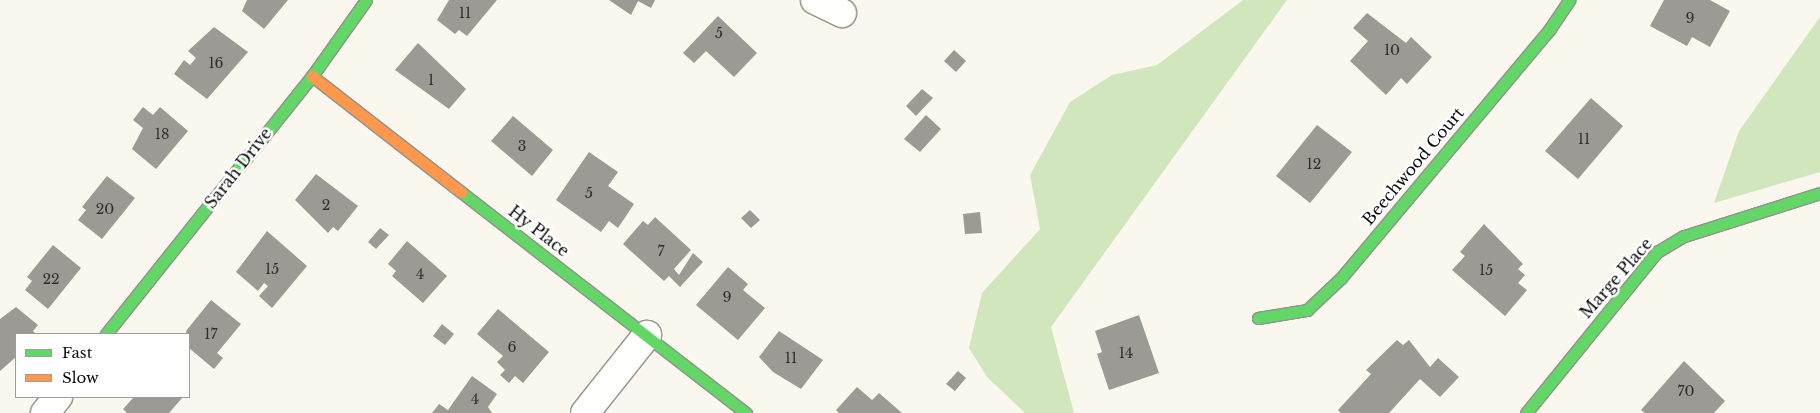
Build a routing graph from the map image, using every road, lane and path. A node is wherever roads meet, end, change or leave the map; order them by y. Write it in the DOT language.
graph roads {
  1 [pos="366,0"];
  2 [pos="814,0"];
  3 [pos="1569,0"];
  4 [pos="842,13"];
  5 [pos="312,76"];
  6 [pos="1820,192"];
  7 [pos="1258,318"];
  8 [pos="107,333"];
  9 [pos="647,335"];
  10 [pos="57,398"];
  11 [pos="46,413"];
  12 [pos="585,413"];
  13 [pos="746,413"];
  14 [pos="1526,413"];
  1 -- 5 [label="street, Sarah Drive"];
  2 -- 4 [label="street"];
  3 -- 7 [label="street, Beechwood Court"];
  5 -- 8 [label="street, Sarah Drive"];
  5 -- 9 [label="street, Hy Place"];
  6 -- 14 [label="street, Marge Place"];
  9 -- 12 [label="street"];
  9 -- 13 [label="street, Hy Place"];
  10 -- 11 [label="street"];
}
